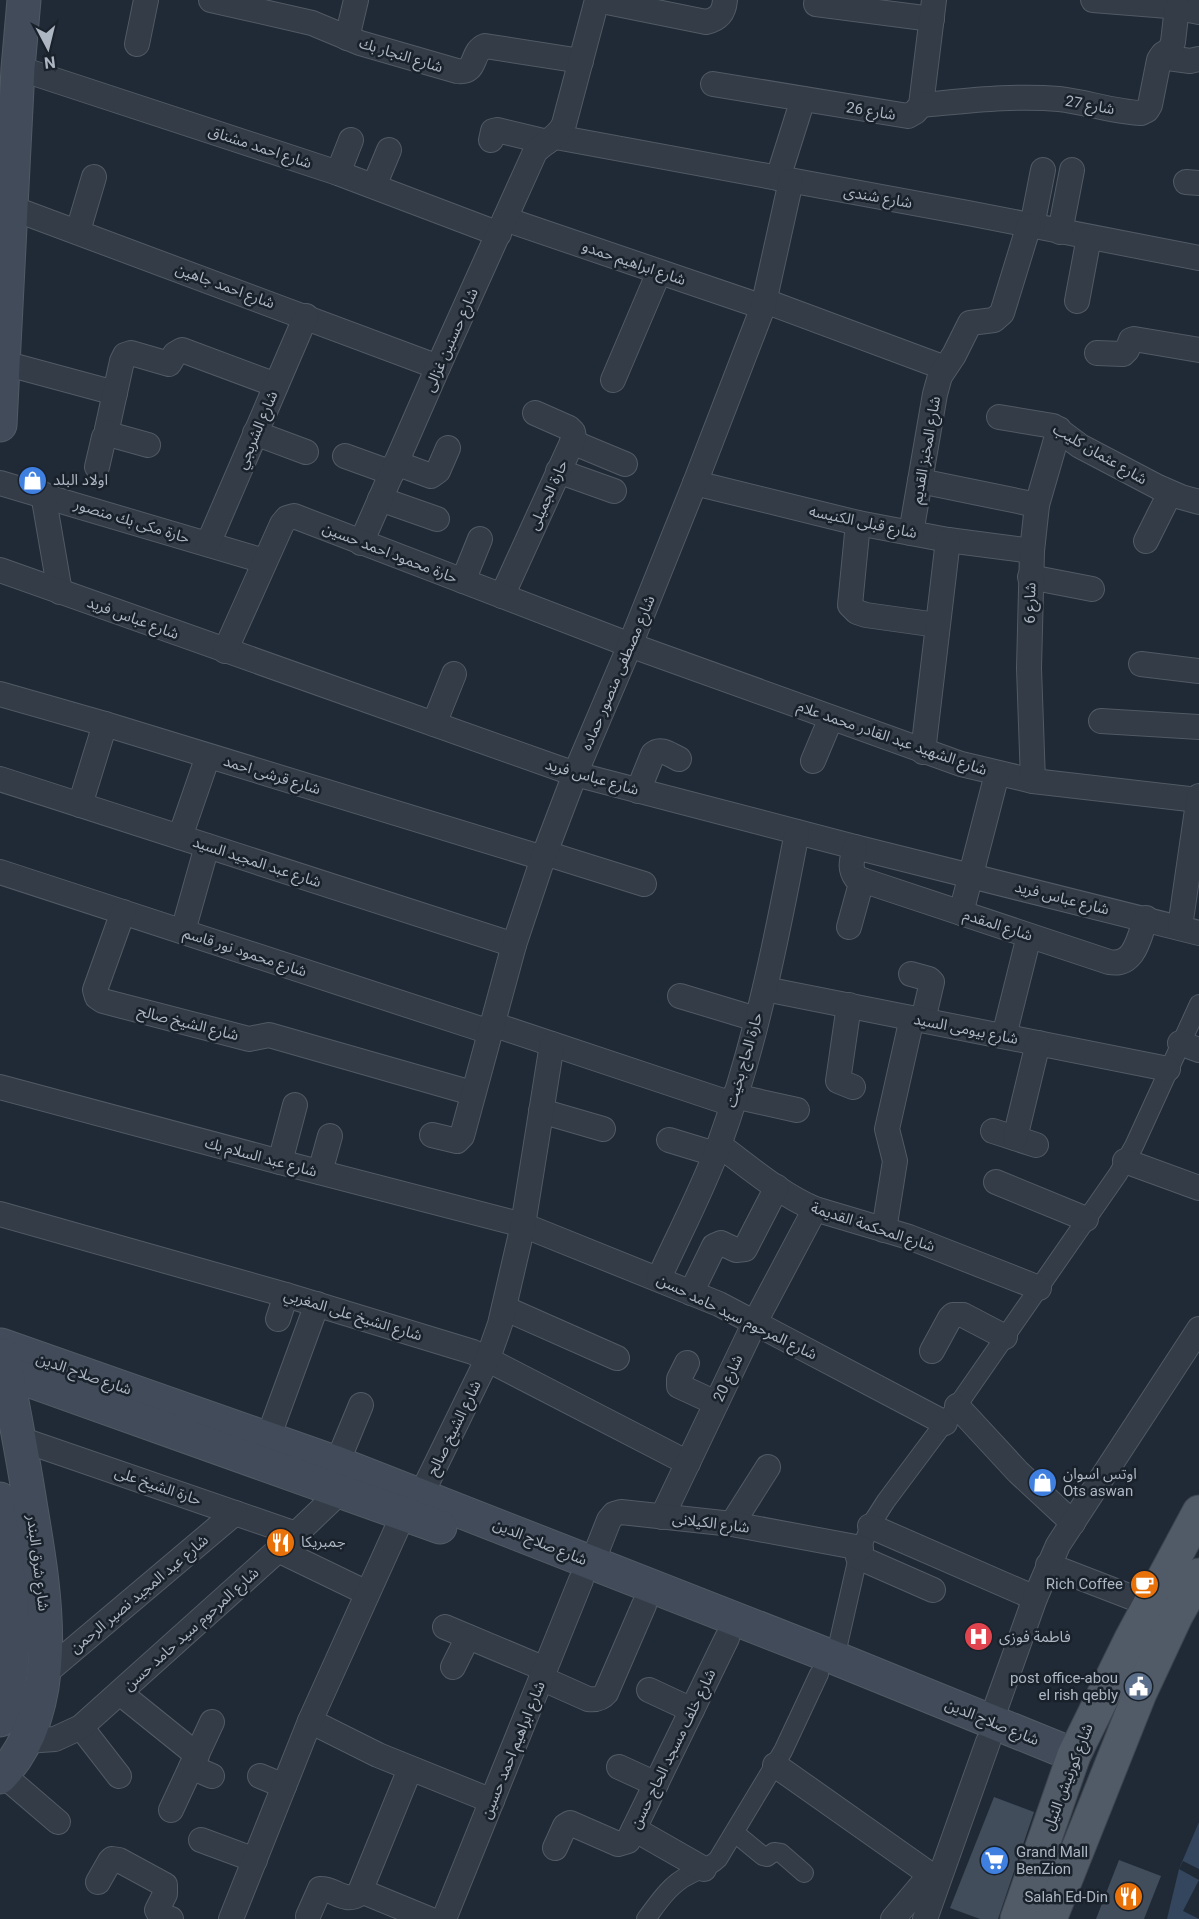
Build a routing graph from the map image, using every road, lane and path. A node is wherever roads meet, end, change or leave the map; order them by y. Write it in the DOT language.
graph roads {
  1 [pos="24,0"];
  2 [pos="146,0"];
  3 [pos="210,0"];
  4 [pos="356,0"];
  5 [pos="597,0"];
  6 [pos="725,0"];
  7 [pos="1093,0"];
  8 [pos="816,4"];
  9 [pos="1191,7"];
  10 [pos="933,9"];
  11 [pos="347,38"];
  12 [pos="137,44"];
  13 [pos="1161,57"];
  14 [pos="1199,59"];
  15 [pos="581,61"];
  16 [pos="18,68"];
  17 [pos="713,84"];
  18 [pos="803,99"];
  19 [pos="921,105"];
  20 [pos="552,139"];
  21 [pos="351,140"];
  22 [pos="491,140"];
  23 [pos="388,150"];
  24 [pos="1042,170"];
  25 [pos="1071,170"];
  26 [pos="338,173"];
  27 [pos="94,177"];
  28 [pos="784,179"];
  29 [pos="374,186"];
  30 [pos="12,208"];
  31 [pos="1030,226"];
  32 [pos="502,227"];
  33 [pos="78,231"];
  34 [pos="1060,232"];
  35 [pos="1089,237"];
  36 [pos="1199,258"];
  37 [pos="659,272"];
  38 [pos="1077,301"];
  39 [pos="764,304"];
  40 [pos="306,316"];
  41 [pos="1198,343"];
  42 [pos="1097,353"];
  43 [pos="4,363"];
  44 [pos="438,367"];
  45 [pos="945,368"];
  46 [pos="613,380"];
  47 [pos="276,385"];
  48 [pos="115,393"];
  49 [pos="535,413"];
  50 [pos="999,417"];
  51 [pos="0,425"];
  52 [pos="1059,429"];
  53 [pos="108,432"];
  54 [pos="255,433"];
  55 [pos="572,442"];
  56 [pos="148,446"];
  57 [pos="448,448"];
  58 [pos="306,452"];
  59 [pos="345,456"];
  60 [pos="625,464"];
  61 [pos="96,467"];
  62 [pos="394,468"];
  63 [pos="558,471"];
  64 [pos="920,481"];
  65 [pos="0,483"];
  66 [pos="695,483"];
  67 [pos="614,491"];
  68 [pos="1170,493"];
  69 [pos="43,494"];
  70 [pos="380,499"];
  71 [pos="1199,502"];
  72 [pos="1037,505"];
  73 [pos="437,519"];
  74 [pos="858,523"];
  75 [pos="911,533"];
  76 [pos="480,539"];
  77 [pos="948,540"];
  78 [pos="1146,541"];
  79 [pos="362,543"];
  80 [pos="208,544"];
  81 [pos="1032,551"];
  82 [pos="264,561"];
  83 [pos="0,570"];
  84 [pos="1030,577"];
  85 [pos="463,581"];
  86 [pos="1092,589"];
  87 [pos="60,592"];
  88 [pos="502,596"];
  89 [pos="937,625"];
  90 [pos="630,645"];
  91 [pos="225,651"];
  92 [pos="1141,664"];
  93 [pos="1199,671"];
  94 [pos="454,674"];
  95 [pos="0,694"];
  96 [pos="831,718"];
  97 [pos="1101,721"];
  98 [pos="105,724"];
  99 [pos="434,724"];
  100 [pos="1199,728"];
  101 [pos="922,752"];
  102 [pos="208,756"];
  103 [pos="679,759"];
  104 [pos="813,761"];
  105 [pos="575,774"];
  106 [pos="997,774"];
  107 [pos="0,779"];
  108 [pos="1033,781"];
  109 [pos="638,791"];
  110 [pos="1199,798"];
  111 [pos="80,805"];
  112 [pos="797,832"];
  113 [pos="180,837"];
  114 [pos="207,846"];
  115 [pos="855,847"];
  116 [pos="544,855"];
  117 [pos="0,872"];
  118 [pos="970,875"];
  119 [pos="862,880"];
  120 [pos="644,884"];
  121 [pos="123,912"];
  122 [pos="961,913"];
  123 [pos="1146,918"];
  124 [pos="849,927"];
  125 [pos="1189,930"];
  126 [pos="183,931"];
  127 [pos="1029,936"];
  128 [pos="514,945"];
  129 [pos="911,974"];
  130 [pos="765,988"];
  131 [pos="680,996"];
  132 [pos="1199,1004"];
  133 [pos="849,1005"];
  134 [pos="756,1019"];
  135 [pos="917,1019"];
  136 [pos="491,1028"];
  137 [pos="1004,1036"];
  138 [pos="1038,1043"];
  139 [pos="552,1044"];
  140 [pos="1189,1047"];
  141 [pos="1168,1069"];
  142 [pos="0,1087"];
  143 [pos="853,1087"];
  144 [pos="472,1093"];
  145 [pos="733,1100"];
  146 [pos="295,1105"];
  147 [pos="797,1110"];
  148 [pos="541,1111"];
  149 [pos="603,1129"];
  150 [pos="432,1135"];
  151 [pos="330,1136"];
  152 [pos="1014,1138"];
  153 [pos="669,1140"];
  154 [pos="717,1149"];
  155 [pos="1125,1161"];
  156 [pos="280,1162"];
  157 [pos="320,1172"];
  158 [pos="996,1182"];
  159 [pos="777,1187"];
  160 [pos="1199,1188"];
  161 [pos="815,1209"];
  162 [pos="0,1214"];
  163 [pos="1086,1219"];
  164 [pos="523,1225"];
  165 [pos="884,1230"];
  166 [pos="659,1278"];
  167 [pos="1039,1288"];
  168 [pos="691,1293"];
  169 [pos="286,1295"];
  170 [pos="317,1305"];
  171 [pos="504,1308"];
  172 [pos="278,1319"];
  173 [pos="755,1322"];
  174 [pos="1199,1329"];
  175 [pos="1005,1337"];
  176 [pos="932,1351"];
  177 [pos="2,1357"];
  178 [pos="488,1358"];
  179 [pos="617,1358"];
  180 [pos="687,1363"];
  181 [pos="716,1403"];
  182 [pos="361,1405"];
  183 [pos="951,1414"];
  184 [pos="268,1438"];
  185 [pos="20,1439"];
  186 [pos="688,1463"];
  187 [pos="768,1467"];
  188 [pos="340,1477"];
  189 [pos="0,1499"];
  190 [pos="412,1504"];
  191 [pos="1199,1512"];
  192 [pos="235,1513"];
  193 [pos="662,1517"];
  194 [pos="1073,1523"];
  195 [pos="732,1524"];
  196 [pos="296,1534"];
  197 [pos="863,1544"];
  198 [pos="278,1550"];
  199 [pos="1048,1565"];
  200 [pos="587,1572"];
  201 [pos="1199,1575"];
  202 [pos="933,1590"];
  203 [pos="367,1593"];
  204 [pos="1035,1598"];
  205 [pos="1149,1604"];
  206 [pos="644,1605"];
  207 [pos="445,1627"];
  208 [pos="468,1637"];
  209 [pos="727,1638"];
  210 [pos="827,1666"];
  211 [pos="453,1667"];
  212 [pos="543,1674"];
  213 [pos="43,1675"];
  214 [pos="648,1690"];
  215 [pos="120,1693"];
  216 [pos="692,1710"];
  217 [pos="0,1720"];
  218 [pos="310,1721"];
  219 [pos="212,1722"];
  220 [pos="81,1727"];
  221 [pos="989,1732"];
  222 [pos="26,1741"];
  223 [pos="775,1765"];
  224 [pos="1070,1765"];
  225 [pos="200,1766"];
  226 [pos="619,1767"];
  227 [pos="410,1769"];
  228 [pos="1,1775"];
  229 [pos="119,1776"];
  230 [pos="260,1776"];
  231 [pos="656,1784"];
  232 [pos="284,1786"];
  233 [pos="492,1801"];
  234 [pos="171,1810"];
  235 [pos="58,1822"];
  236 [pos="634,1829"];
  237 [pos="735,1833"];
  238 [pos="201,1840"];
  239 [pos="555,1848"];
  240 [pos="255,1860"];
  241 [pos="704,1869"];
  242 [pos="804,1873"];
  243 [pos="934,1878"];
  244 [pos="1064,1880"];
  245 [pos="98,1882"];
  246 [pos="361,1890"];
  247 [pos="308,1916"];
  248 [pos="171,1919"];
  249 [pos="231,1919"];
  250 [pos="429,1919"];
  251 [pos="444,1919"];
  252 [pos="646,1919"];
  253 [pos="893,1919"];
  254 [pos="925,1919"];
  255 [pos="1017,1919"];
  256 [pos="1050,1919"];
  1 -- 16 [label="main road"];
  2 -- 12 [label="street"];
  3 -- 11 [label="street, شارع النجار بك"];
  4 -- 11 [label="street"];
  5 -- 6 [label="street"];
  5 -- 15 [label="street"];
  7 -- 9 [label="street"];
  8 -- 10 [label="street"];
  9 -- 13 [label="street, شارع 27"];
  10 -- 19 [label="street"];
  11 -- 15 [label="street, شارع النجار بك"];
  13 -- 14 [label="street"];
  13 -- 19 [label="street, شارع 27"];
  15 -- 20 [label="street"];
  16 -- 26 [label="street, شارع احمد مشناق"];
  16 -- 30 [label="main road"];
  17 -- 18 [label="street, شارع 26"];
  18 -- 19 [label="street, شارع 26"];
  18 -- 28 [label="street, شارع مصطفى منصور حماده"];
  20 -- 22 [label="street, شارع شندى"];
  20 -- 28 [label="street, شارع شندى"];
  20 -- 32 [label="street, شارع حسنين غزالى"];
  21 -- 26 [label="street"];
  23 -- 29 [label="street"];
  24 -- 31 [label="street"];
  25 -- 34 [label="street"];
  26 -- 29 [label="street, شارع احمد مشناق"];
  27 -- 33 [label="street"];
  28 -- 31 [label="street, شارع شندى"];
  28 -- 39 [label="street, شارع مصطفى منصور حماده"];
  29 -- 32 [label="street, شارع احمد مشناق"];
  30 -- 33 [label="street, شارع احمد جاهين"];
  30 -- 43 [label="main road"];
  31 -- 34 [label="street, شارع شندى"];
  31 -- 45 [label="street, شارع المخبز القديم"];
  32 -- 37 [label="street, شارع ابراهيم حمدو"];
  32 -- 44 [label="street, شارع حسنين غزالى"];
  33 -- 40 [label="street, شارع احمد جاهين"];
  34 -- 35 [label="street, شارع شندى"];
  35 -- 36 [label="street, شارع شندى"];
  35 -- 38 [label="street"];
  37 -- 39 [label="street, شارع ابراهيم حمدو"];
  37 -- 46 [label="street"];
  39 -- 45 [label="street, شارع ابراهيم حمدو"];
  39 -- 66 [label="street, شارع مصطفى منصور حماده"];
  40 -- 44 [label="street, شارع احمد جاهين"];
  40 -- 47 [label="street, شارع الشربجي"];
  41 -- 42 [label="street"];
  43 -- 48 [label="street"];
  43 -- 51 [label="main road"];
  44 -- 62 [label="street, شارع حسنين غزالى"];
  45 -- 64 [label="street, شارع المخبز القديم"];
  47 -- 48 [label="street"];
  47 -- 54 [label="street, شارع الشربجي"];
  48 -- 53 [label="street"];
  49 -- 55 [label="street, حارة الجميلى"];
  50 -- 52 [label="street, شارع عثمان كليب"];
  52 -- 68 [label="street, شارع عثمان كليب"];
  52 -- 72 [label="street, شارع 6"];
  53 -- 56 [label="street"];
  53 -- 61 [label="street"];
  54 -- 58 [label="street"];
  54 -- 80 [label="street, شارع الشربجي"];
  55 -- 60 [label="street"];
  55 -- 63 [label="street, حارة الجميلى"];
  57 -- 62 [label="street"];
  59 -- 62 [label="street"];
  62 -- 70 [label="street, شارع حسنين غزالى"];
  63 -- 67 [label="street"];
  63 -- 88 [label="street, حارة الجميلى"];
  64 -- 72 [label="street"];
  64 -- 75 [label="street, شارع المخبز القديم"];
  65 -- 69 [label="street, حارة مكى بك منصور"];
  66 -- 74 [label="street, شارع قبلى الكنيسه"];
  66 -- 90 [label="street, شارع مصطفى منصور حماده"];
  68 -- 71 [label="street, شارع عثمان كليب"];
  68 -- 78 [label="street"];
  69 -- 80 [label="street, حارة مكى بك منصور"];
  69 -- 87 [label="street"];
  70 -- 73 [label="street"];
  70 -- 79 [label="street, شارع حسنين غزالى"];
  72 -- 81 [label="street, شارع 6"];
  74 -- 75 [label="street, شارع قبلى الكنيسه"];
  74 -- 89 [label="street"];
  75 -- 77 [label="street, شارع قبلى الكنيسه"];
  76 -- 85 [label="street"];
  77 -- 81 [label="street, شارع قبلى الكنيسه"];
  77 -- 89 [label="street"];
  79 -- 82 [label="street, حارة محمود احمد حسين"];
  79 -- 85 [label="street, حارة محمود احمد حسين"];
  80 -- 82 [label="street, حارة مكى بك منصور"];
  81 -- 84 [label="street, شارع 6"];
  82 -- 91 [label="street, حارة محمود احمد حسين"];
  83 -- 87 [label="street, شارع عباس فريد"];
  84 -- 86 [label="street"];
  84 -- 108 [label="street, شارع 6"];
  85 -- 88 [label="street, حارة محمود احمد حسين"];
  87 -- 91 [label="street, شارع عباس فريد"];
  88 -- 90 [label="street, حارة محمود احمد حسين"];
  89 -- 101 [label="street"];
  90 -- 96 [label="street, شارع الشهيد عبد القادر محمد علام"];
  90 -- 105 [label="street, شارع مصطفى منصور حماده"];
  91 -- 99 [label="street, شارع عباس فريد"];
  92 -- 93 [label="street"];
  94 -- 99 [label="street"];
  95 -- 98 [label="street, شارع قرشى احمد"];
  96 -- 101 [label="street, شارع الشهيد عبد القادر محمد علام"];
  96 -- 104 [label="street"];
  97 -- 100 [label="street"];
  98 -- 102 [label="street, شارع قرشى احمد"];
  98 -- 111 [label="street"];
  99 -- 105 [label="street, شارع عباس فريد"];
  101 -- 106 [label="street, شارع الشهيد عبد القادر محمد علام"];
  102 -- 113 [label="street"];
  102 -- 116 [label="street, شارع قرشى احمد"];
  103 -- 109 [label="street"];
  105 -- 109 [label="street, شارع عباس فريد"];
  105 -- 116 [label="street, شارع مصطفى منصور حماده"];
  106 -- 108 [label="street, شارع الشهيد عبد القادر محمد علام"];
  106 -- 118 [label="street"];
  107 -- 111 [label="street, شارع عبد المجيد السيد"];
  108 -- 110 [label="street, شارع الشهيد عبد القادر محمد علام"];
  109 -- 112 [label="street, شارع عباس فريد"];
  110 -- 125 [label="street"];
  111 -- 113 [label="street, شارع عبد المجيد السيد"];
  112 -- 115 [label="street, شارع عباس فريد"];
  112 -- 130 [label="street, حارة الحاج بخيت"];
  113 -- 114 [label="street, شارع عبد المجيد السيد"];
  114 -- 126 [label="street"];
  114 -- 128 [label="street, شارع عبد المجيد السيد"];
  115 -- 118 [label="street, شارع عباس فريد"];
  115 -- 119 [label="street"];
  116 -- 120 [label="street, شارع قرشى احمد"];
  116 -- 128 [label="street, شارع مصطفى منصور حماده"];
  117 -- 121 [label="street, شارع محمود نور قاسم"];
  118 -- 122 [label="street"];
  118 -- 123 [label="street, شارع عباس فريد"];
  119 -- 122 [label="street, شارع المقدم"];
  119 -- 124 [label="street"];
  121 -- 126 [label="street, شارع محمود نور قاسم"];
  121 -- 144 [label="street, شارع الشيخ صالح"];
  122 -- 127 [label="street, شارع المقدم"];
  123 -- 125 [label="street, شارع عباس فريد"];
  123 -- 127 [label="street, شارع المقدم"];
  126 -- 136 [label="street, شارع محمود نور قاسم"];
  127 -- 137 [label="street"];
  128 -- 136 [label="street, شارع مصطفى منصور حماده"];
  129 -- 135 [label="street"];
  130 -- 133 [label="street, شارع بيومى السيد"];
  130 -- 134 [label="street, حارة الحاج بخيت"];
  131 -- 134 [label="street"];
  132 -- 140 [label="street"];
  133 -- 135 [label="street, شارع بيومى السيد"];
  133 -- 143 [label="street"];
  134 -- 145 [label="street, حارة الحاج بخيت"];
  135 -- 137 [label="street, شارع بيومى السيد"];
  135 -- 165 [label="street"];
  136 -- 139 [label="street, شارع محمود نور قاسم"];
  136 -- 144 [label="street, شارع مصطفى منصور حماده"];
  137 -- 138 [label="street, شارع بيومى السيد"];
  138 -- 141 [label="street, شارع بيومى السيد"];
  138 -- 152 [label="street"];
  139 -- 145 [label="street, شارع محمود نور قاسم"];
  139 -- 148 [label="street, شارع الشيخ صالح"];
  140 -- 141 [label="street"];
  141 -- 155 [label="street"];
  142 -- 156 [label="street, شارع عبد السلام بك"];
  144 -- 150 [label="street, شارع مصطفى منصور حماده"];
  145 -- 147 [label="street, شارع محمود نور قاسم"];
  145 -- 154 [label="street, حارة الحاج بخيت"];
  146 -- 156 [label="street"];
  148 -- 149 [label="street"];
  148 -- 164 [label="street, شارع الشيخ صالح"];
  151 -- 157 [label="street"];
  153 -- 154 [label="street, شارع المحكمة القديمة"];
  154 -- 159 [label="street, شارع المحكمة القديمة"];
  154 -- 166 [label="street, حارة الحاج بخيت"];
  155 -- 160 [label="street"];
  155 -- 163 [label="street"];
  156 -- 157 [label="street, شارع عبد السلام بك"];
  157 -- 164 [label="street, شارع عبد السلام بك"];
  158 -- 163 [label="street"];
  159 -- 161 [label="street, شارع المحكمة القديمة"];
  159 -- 168 [label="street"];
  161 -- 165 [label="street, شارع المحكمة القديمة"];
  161 -- 173 [label="street, شارع 20"];
  162 -- 169 [label="street, شارع الشيخ على المغربي"];
  163 -- 167 [label="street"];
  164 -- 166 [label="street, شارع المرحوم سيد حامد حسن"];
  164 -- 171 [label="street, شارع الشيخ صالح"];
  165 -- 167 [label="street, شارع المحكمة القديمة"];
  166 -- 168 [label="street, شارع المرحوم سيد حامد حسن"];
  167 -- 175 [label="street"];
  168 -- 173 [label="street, شارع المرحوم سيد حامد حسن"];
  169 -- 170 [label="street, شارع الشيخ على المغربي"];
  169 -- 172 [label="street"];
  170 -- 178 [label="street, شارع الشيخ على المغربي"];
  170 -- 184 [label="street"];
  171 -- 178 [label="street, شارع الشيخ صالح"];
  171 -- 179 [label="street"];
  173 -- 181 [label="street, شارع 20"];
  173 -- 183 [label="street, شارع المرحوم سيد حامد حسن"];
  174 -- 194 [label="street"];
  175 -- 176 [label="street"];
  175 -- 183 [label="street"];
  177 -- 184 [label="main road, شارع صلاح الدين"];
  177 -- 185 [label="main road, شارع شرق البندر"];
  177 -- 188 [label="main road, شارع صلاح الدين"];
  178 -- 186 [label="street, شارع الشيخ على المغربي"];
  178 -- 190 [label="street, شارع الشيخ صالح"];
  180 -- 181 [label="street"];
  181 -- 186 [label="street, شارع 20"];
  182 -- 188 [label="street"];
  183 -- 194 [label="street, شارع المرحوم سيد حامد حسن"];
  183 -- 197 [label="street"];
  184 -- 188 [label="main road, شارع صلاح الدين"];
  185 -- 192 [label="street, حارة الشيخ على"];
  185 -- 213 [label="main road, شارع شرق البندر"];
  186 -- 193 [label="street, شارع 20"];
  187 -- 195 [label="street"];
  188 -- 190 [label="main road, شارع صلاح الدين"];
  188 -- 196 [label="street, شارع المرحوم سيد حامد حسن"];
  189 -- 217 [label="main road, شارع شرق البندر"];
  190 -- 200 [label="main road, شارع صلاح الدين"];
  190 -- 203 [label="street, شارع الشيخ صالح"];
  191 -- 205 [label="main road, شارع كورنيش النيل"];
  192 -- 196 [label="street, حارة الشيخ على"];
  192 -- 213 [label="street, شارع عبد المجيد نصير الرحمن"];
  193 -- 195 [label="street, شارع الكيلانى"];
  193 -- 200 [label="street, شارع الكيلانى"];
  194 -- 199 [label="street"];
  195 -- 197 [label="street, شارع الكيلانى"];
  196 -- 198 [label="street, شارع المرحوم سيد حامد حسن"];
  197 -- 202 [label="street, شارع الكيلانى"];
  197 -- 204 [label="street"];
  197 -- 210 [label="street"];
  198 -- 203 [label="street"];
  198 -- 215 [label="street, شارع المرحوم سيد حامد حسن"];
  199 -- 204 [label="street"];
  199 -- 205 [label="street"];
  200 -- 206 [label="main road, شارع صلاح الدين"];
  200 -- 210 [label="main road, شارع صلاح الدين"];
  200 -- 212 [label="street, شارع ابراهيم احمد حسين"];
  201 -- 244 [label="main road"];
  203 -- 218 [label="street, شارع الشيخ صالح"];
  204 -- 221 [label="street"];
  205 -- 224 [label="main road, شارع كورنيش النيل"];
  206 -- 209 [label="main road, شارع صلاح الدين"];
  206 -- 212 [label="street"];
  207 -- 208 [label="street"];
  208 -- 211 [label="street"];
  208 -- 212 [label="street"];
  209 -- 210 [label="main road, شارع صلاح الدين"];
  209 -- 216 [label="street, شارع خلف مسجد الحاج حسن"];
  210 -- 221 [label="main road, شارع صلاح الدين"];
  210 -- 223 [label="street"];
  212 -- 233 [label="street, شارع ابراهيم احمد حسين"];
  213 -- 222 [label="main road, شارع شرق البندر"];
  214 -- 216 [label="street"];
  215 -- 220 [label="street, شارع المرحوم سيد حامد حسن"];
  215 -- 225 [label="street"];
  216 -- 231 [label="street, شارع خلف مسجد الحاج حسن"];
  218 -- 227 [label="street"];
  218 -- 232 [label="street, شارع الشيخ صالح"];
  219 -- 225 [label="street"];
  220 -- 222 [label="street, شارع المرحوم سيد حامد حسن"];
  220 -- 229 [label="street"];
  221 -- 224 [label="main road, شارع صلاح الدين"];
  221 -- 243 [label="street"];
  222 -- 228 [label="main road, شارع شرق البندر"];
  223 -- 237 [label="street"];
  223 -- 243 [label="street"];
  224 -- 244 [label="main road"];
  224 -- 255 [label="main road, شارع كورنيش النيل"];
  225 -- 234 [label="street"];
  226 -- 231 [label="street"];
  227 -- 233 [label="street"];
  227 -- 246 [label="street"];
  228 -- 235 [label="street"];
  230 -- 232 [label="street"];
  231 -- 236 [label="street, شارع خلف مسجد الحاج حسن"];
  232 -- 240 [label="street, شارع الشيخ صالح"];
  233 -- 251 [label="street, شارع ابراهيم احمد حسين"];
  236 -- 239 [label="street, شارع خلف مسجد الحاج حسن"];
  236 -- 241 [label="street"];
  237 -- 241 [label="street"];
  237 -- 242 [label="street"];
  238 -- 240 [label="street"];
  240 -- 249 [label="street, شارع الشيخ صالح"];
  241 -- 252 [label="street"];
  243 -- 253 [label="street"];
  243 -- 254 [label="street"];
  244 -- 256 [label="main road"];
  245 -- 248 [label="street"];
  246 -- 247 [label="street"];
  246 -- 250 [label="street"];
}
